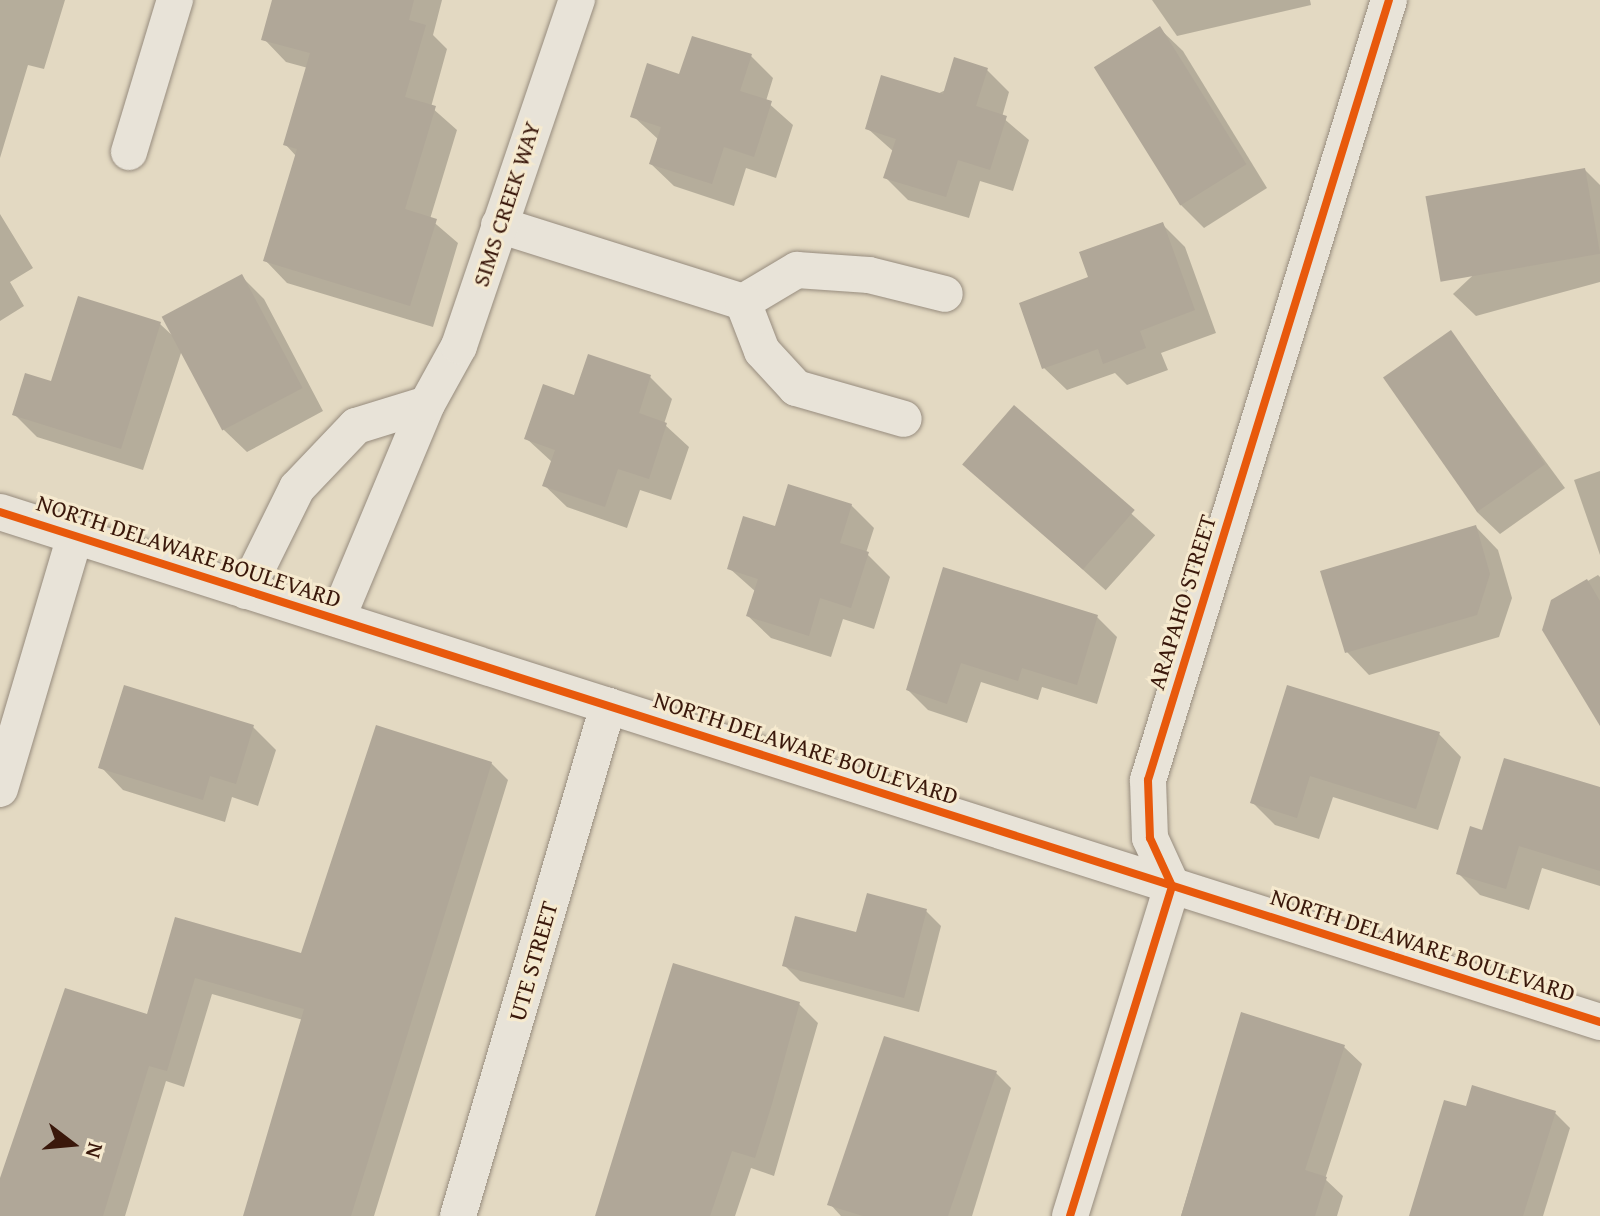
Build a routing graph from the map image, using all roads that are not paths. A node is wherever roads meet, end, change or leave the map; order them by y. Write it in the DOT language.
graph roads {
  1 [pos="175,0"];
  2 [pos="577,0"];
  3 [pos="1389,0"];
  4 [pos="129,152"];
  5 [pos="499,225"];
  6 [pos="945,294"];
  7 [pos="743,302"];
  8 [pos="427,404"];
  9 [pos="904,419"];
  10 [pos="0,512"];
  11 [pos="75,536"];
  12 [pos="246,591"];
  13 [pos="337,619"];
  14 [pos="608,706"];
  15 [pos="0,789"];
  16 [pos="1172,886"];
  17 [pos="1600,1022"];
  18 [pos="458,1216"];
  19 [pos="1070,1216"];
  1 -- 4 [label="street"];
  2 -- 5 [label="street, SIMS CREEK WAY"];
  3 -- 16 [label="street, ARAPAHO STREET"];
  5 -- 7 [label="street"];
  5 -- 8 [label="street, SIMS CREEK WAY"];
  6 -- 7 [label="street"];
  7 -- 9 [label="street"];
  8 -- 12 [label="street"];
  8 -- 13 [label="street, SIMS CREEK WAY"];
  10 -- 11 [label="street, NORTH DELAWARE BOULEVARD"];
  11 -- 12 [label="street, NORTH DELAWARE BOULEVARD"];
  11 -- 15 [label="street"];
  12 -- 13 [label="street, NORTH DELAWARE BOULEVARD"];
  13 -- 14 [label="street, NORTH DELAWARE BOULEVARD"];
  14 -- 16 [label="street, NORTH DELAWARE BOULEVARD"];
  14 -- 18 [label="street, UTE STREET"];
  16 -- 17 [label="street, NORTH DELAWARE BOULEVARD"];
  16 -- 19 [label="street"];
}
